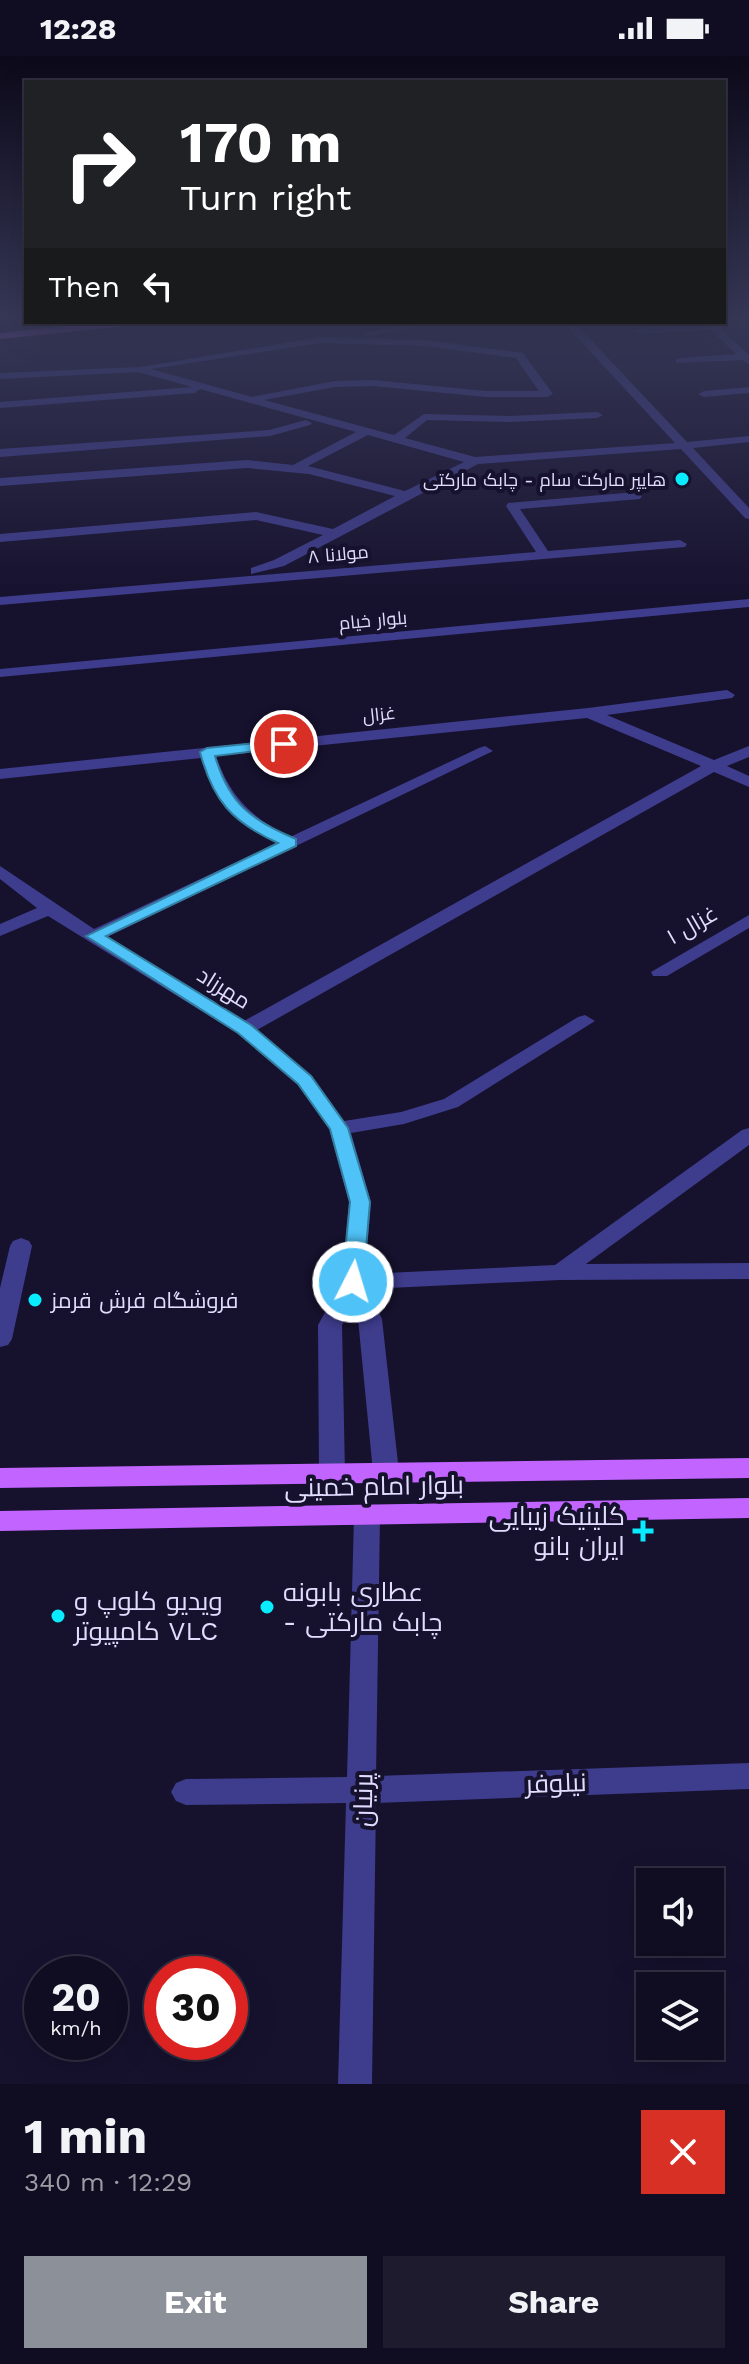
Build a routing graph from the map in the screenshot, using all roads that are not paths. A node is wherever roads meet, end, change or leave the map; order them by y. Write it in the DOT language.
graph roads {
  1 [pos="295,411"];
  2 [pos="649,411"];
  3 [pos="597,415"];
  4 [pos="306,423"];
  5 [pos="369,430"];
  6 [pos="398,438"];
  7 [pos="749,439"];
  8 [pos="680,444"];
  9 [pos="0,453"];
  10 [pos="476,461"];
  11 [pos="296,468"];
  12 [pos="0,482"];
  13 [pos="409,496"];
  14 [pos="636,496"];
  15 [pos="749,515"];
  16 [pos="337,534"];
  17 [pos="0,538"];
  18 [pos="680,544"];
  19 [pos="544,555"];
  20 [pos="225,581"];
  21 [pos="0,601"];
  22 [pos="749,603"];
  23 [pos="749,614"];
  24 [pos="0,673"];
  25 [pos="0,685"];
  26 [pos="727,695"];
  27 [pos="588,713"];
  28 [pos="485,751"];
  29 [pos="749,751"];
  30 [pos="207,752"];
  31 [pos="714,766"];
  32 [pos="0,774"];
  33 [pos="749,782"];
  34 [pos="290,843"];
  35 [pos="0,871"];
  36 [pos="49,909"];
  37 [pos="749,920"];
  38 [pos="0,931"];
  39 [pos="94,936"];
  40 [pos="660,972"];
  41 [pos="585,1021"];
  42 [pos="244,1029"];
  43 [pos="339,1128"];
  44 [pos="749,1135"];
  45 [pos="21,1246"];
  46 [pos="749,1271"];
  47 [pos="560,1272"];
  48 [pos="353,1282"];
  49 [pos="0,1339"];
  50 [pos="749,1468"];
  51 [pos="386,1472"];
  52 [pos="332,1473"];
  53 [pos="0,1478"];
  54 [pos="749,1508"];
  55 [pos="367,1517"];
  56 [pos="0,1521"];
  57 [pos="749,1776"];
  58 [pos="363,1790"];
  59 [pos="186,1792"];
  60 [pos="355,2084"];
  1 -- 5 [label="street"];
  2 -- 8 [label="street"];
  3 -- 6 [label="street"];
  4 -- 9 [label="street"];
  5 -- 6 [label="street"];
  5 -- 11 [label="street"];
  6 -- 10 [label="street"];
  7 -- 8 [label="street"];
  8 -- 10 [label="street"];
  8 -- 15 [label="street"];
  10 -- 13 [label="street"];
  11 -- 12 [label="street"];
  11 -- 13 [label="street"];
  13 -- 16 [label="street"];
  14 -- 19 [label="street"];
  16 -- 17 [label="street"];
  16 -- 20 [label="street"];
  18 -- 19 [label="street, مولانا ۸"];
  19 -- 20 [label="street, مولانا ۸"];
  20 -- 21 [label="street, مولانا ۸"];
  22 -- 24 [label="street, بلوار خیام"];
  23 -- 25 [label="street, بلوار خیام"];
  26 -- 27 [label="street"];
  27 -- 30 [label="street, غزال"];
  27 -- 31 [label="street, غزال"];
  28 -- 34 [label="street"];
  29 -- 31 [label="street"];
  30 -- 32 [label="street, غزال"];
  30 -- 34 [label="street"];
  31 -- 33 [label="street, غزال"];
  31 -- 42 [label="street"];
  34 -- 39 [label="street"];
  35 -- 36 [label="street, مهرزاد"];
  36 -- 38 [label="street"];
  36 -- 39 [label="street, مهرزاد"];
  37 -- 40 [label="street, غزال ۱"];
  39 -- 42 [label="street, مهرزاد"];
  41 -- 43 [label="street"];
  42 -- 43 [label="street, مهرزاد"];
  43 -- 48 [label="street, مهرزاد"];
  44 -- 47 [label="street"];
  45 -- 49 [label="street"];
  46 -- 47 [label="street"];
  47 -- 48 [label="street"];
  48 -- 51 [label="street"];
  48 -- 52 [label="street"];
  50 -- 51 [label="main road, بلوار امام خمینی"];
  51 -- 52 [label="main road, بلوار امام خمینی"];
  52 -- 53 [label="main road, بلوار امام خمینی"];
  54 -- 55 [label="main road, بلوار امام خمینی"];
  55 -- 56 [label="main road, بلوار امام خمینی"];
  55 -- 58 [label="street, پرنیان"];
  57 -- 58 [label="street, نیلوفر"];
  58 -- 59 [label="street, نیلوفر"];
  58 -- 60 [label="street, پرنیان"];
}
